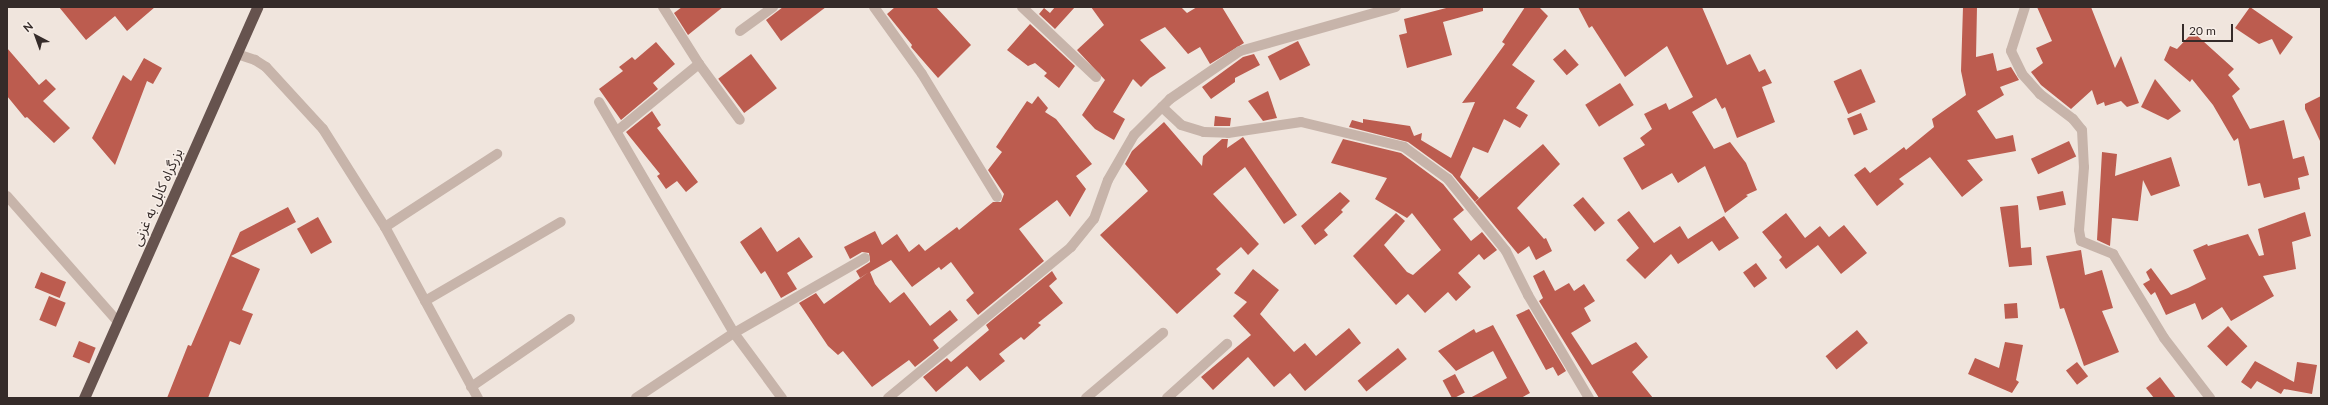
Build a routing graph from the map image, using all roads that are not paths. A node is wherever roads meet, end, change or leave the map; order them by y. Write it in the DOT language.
graph roads {
  1 [pos="257,7"];
  2 [pos="663,7"];
  3 [pos="773,7"];
  4 [pos="874,7"];
  5 [pos="1022,7"];
  6 [pos="1396,7"];
  7 [pos="2025,7"];
  8 [pos="740,31"];
  9 [pos="237,54"];
  10 [pos="700,64"];
  11 [pos="1096,77"];
  12 [pos="599,102"];
  13 [pos="1162,107"];
  14 [pos="740,120"];
  15 [pos="617,131"];
  16 [pos="497,154"];
  17 [pos="7,196"];
  18 [pos="997,197"];
  19 [pos="561,222"];
  20 [pos="385,227"];
  21 [pos="865,258"];
  22 [pos="425,301"];
  23 [pos="570,319"];
  24 [pos="118,322"];
  25 [pos="734,333"];
  26 [pos="1163,333"];
  27 [pos="1227,344"];
  28 [pos="471,387"];
  29 [pos="84,398"];
  30 [pos="478,398"];
  31 [pos="636,398"];
  32 [pos="782,398"];
  33 [pos="888,398"];
  34 [pos="1086,398"];
  35 [pos="1167,398"];
  36 [pos="1589,398"];
  37 [pos="2210,398"];
  1 -- 9 [label="highway, بزرگراه کابل به غزنی"];
  2 -- 10 [label="street"];
  3 -- 8 [label="street"];
  4 -- 18 [label="street"];
  5 -- 11 [label="street"];
  6 -- 13 [label="street"];
  7 -- 37 [label="street"];
  9 -- 20 [label="street"];
  9 -- 24 [label="highway, بزرگراه کابل به غزنی"];
  10 -- 14 [label="street"];
  10 -- 15 [label="street"];
  12 -- 15 [label="street"];
  13 -- 33 [label="street"];
  13 -- 36 [label="street"];
  15 -- 25 [label="street"];
  16 -- 20 [label="street"];
  17 -- 24 [label="street"];
  19 -- 22 [label="street"];
  20 -- 22 [label="street"];
  21 -- 25 [label="street"];
  22 -- 28 [label="street"];
  23 -- 28 [label="street"];
  24 -- 29 [label="highway, بزرگراه کابل به غزنی"];
  25 -- 31 [label="street"];
  25 -- 32 [label="street"];
  26 -- 34 [label="street"];
  27 -- 35 [label="street"];
  28 -- 30 [label="street"];
}
